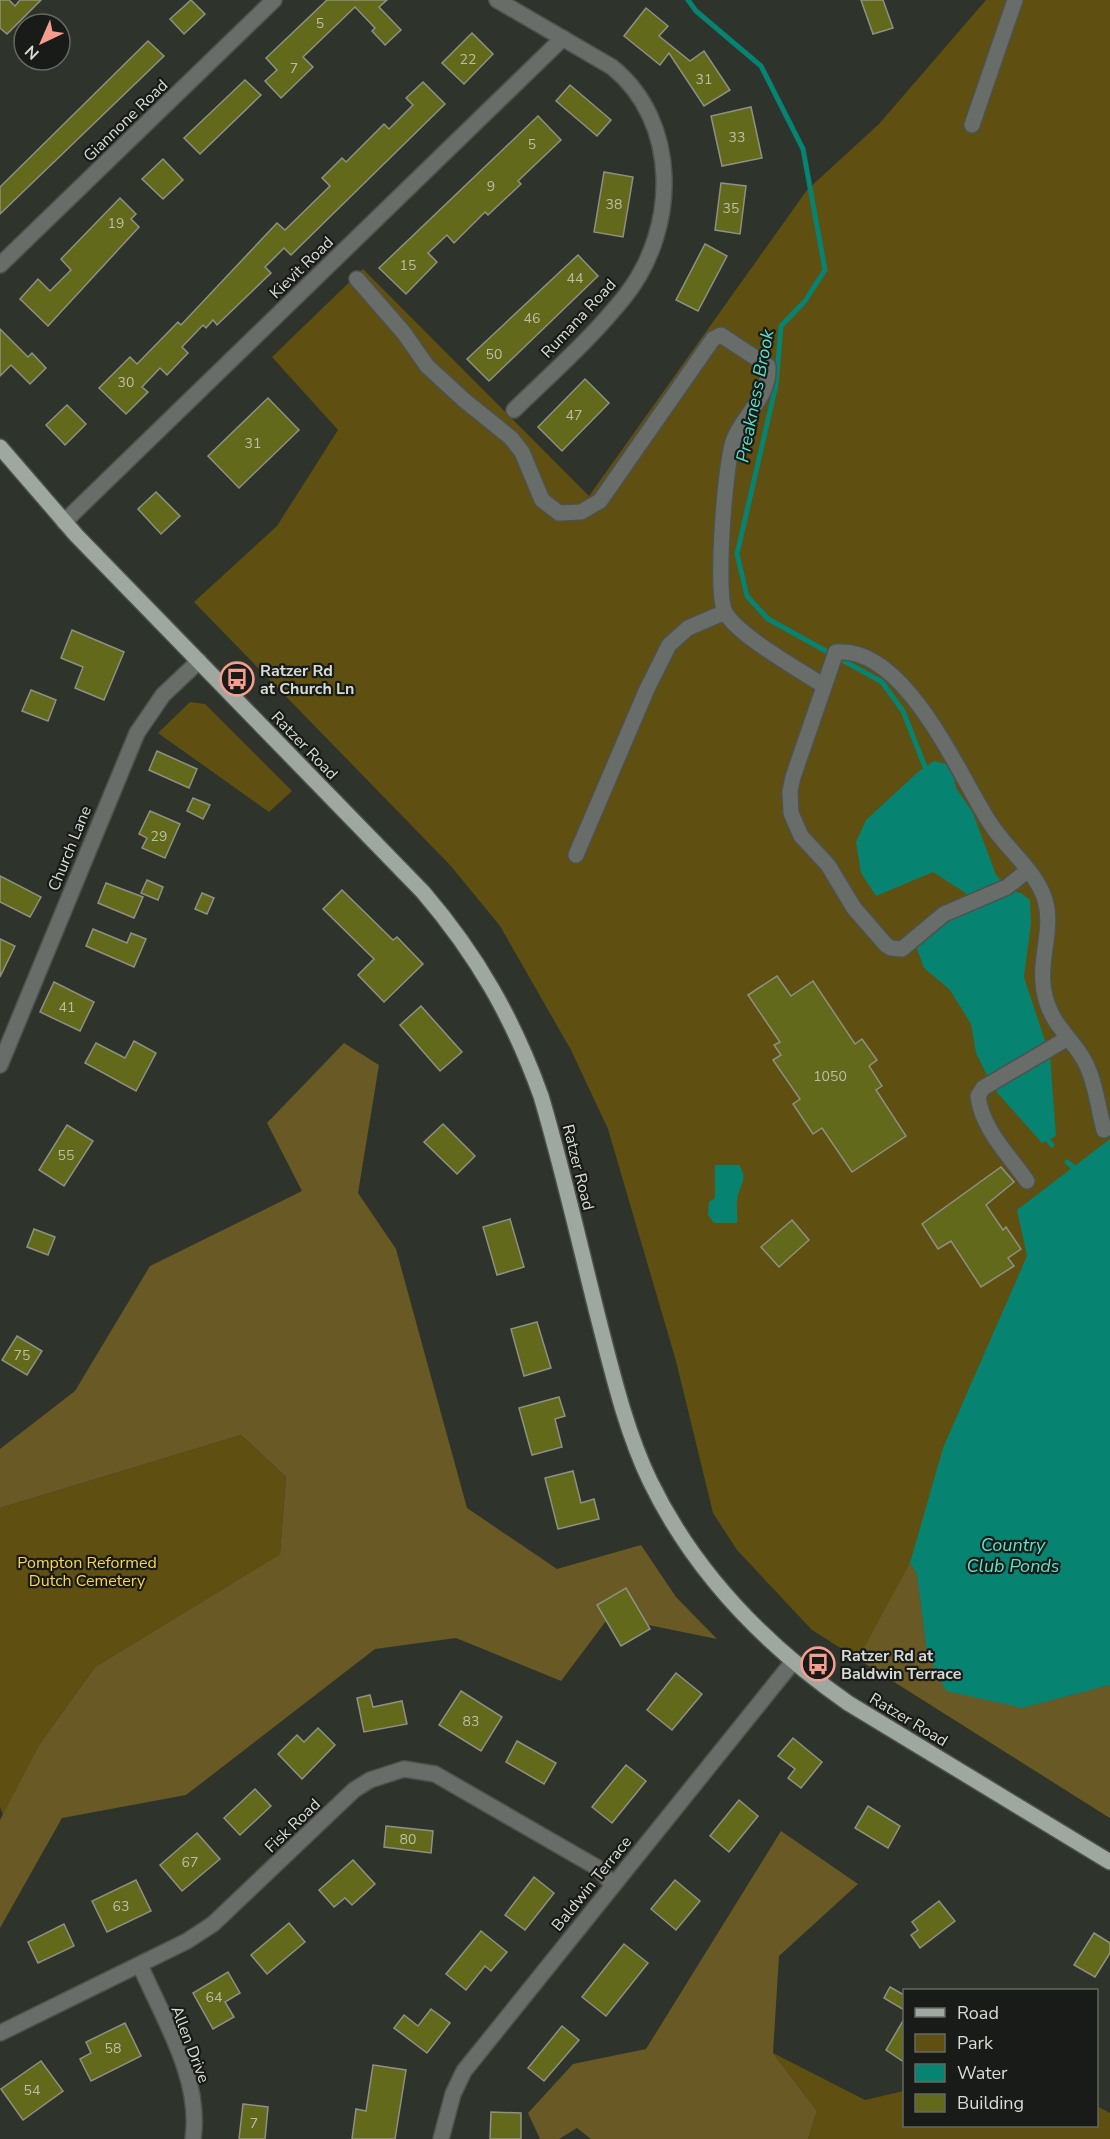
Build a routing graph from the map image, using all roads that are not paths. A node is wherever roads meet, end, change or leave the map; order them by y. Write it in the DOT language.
graph roads {
  1 [pos="274,0"];
  2 [pos="497,0"];
  3 [pos="1014,0"];
  4 [pos="563,38"];
  5 [pos="972,125"];
  6 [pos="0,265"];
  7 [pos="357,279"];
  8 [pos="514,410"];
  9 [pos="0,447"];
  10 [pos="64,522"];
  11 [pos="725,612"];
  12 [pos="199,662"];
  13 [pos="825,686"];
  14 [pos="576,855"];
  15 [pos="1028,871"];
  16 [pos="1068,1038"];
  17 [pos="0,1065"];
  18 [pos="1104,1130"];
  19 [pos="1027,1181"];
  20 [pos="792,1663"];
  21 [pos="1110,1862"];
  22 [pos="613,1885"];
  23 [pos="140,1965"];
  24 [pos="0,2033"];
  25 [pos="193,2139"];
  26 [pos="441,2139"];
  1 -- 6 [label="street, Giannone Road"];
  2 -- 4 [label="street, Rumana Road"];
  3 -- 5 [label="street"];
  4 -- 8 [label="street, Rumana Road"];
  4 -- 10 [label="street, Kievit Road"];
  7 -- 11 [label="street"];
  9 -- 10 [label="main road, Ratzer Road"];
  10 -- 12 [label="main road, Ratzer Road"];
  11 -- 13 [label="street"];
  11 -- 14 [label="street"];
  12 -- 17 [label="street, Church Lane"];
  12 -- 20 [label="main road, Ratzer Road"];
  13 -- 15 [label="street"];
  13 -- 15 [label="street"];
  15 -- 16 [label="street"];
  16 -- 18 [label="street"];
  16 -- 19 [label="street"];
  20 -- 21 [label="main road, Ratzer Road"];
  20 -- 22 [label="street, Baldwin Terrace"];
  22 -- 23 [label="street, Fisk Road"];
  22 -- 26 [label="street, Baldwin Terrace"];
  23 -- 24 [label="street, Fisk Road"];
  23 -- 25 [label="street, Allen Drive"];
}
